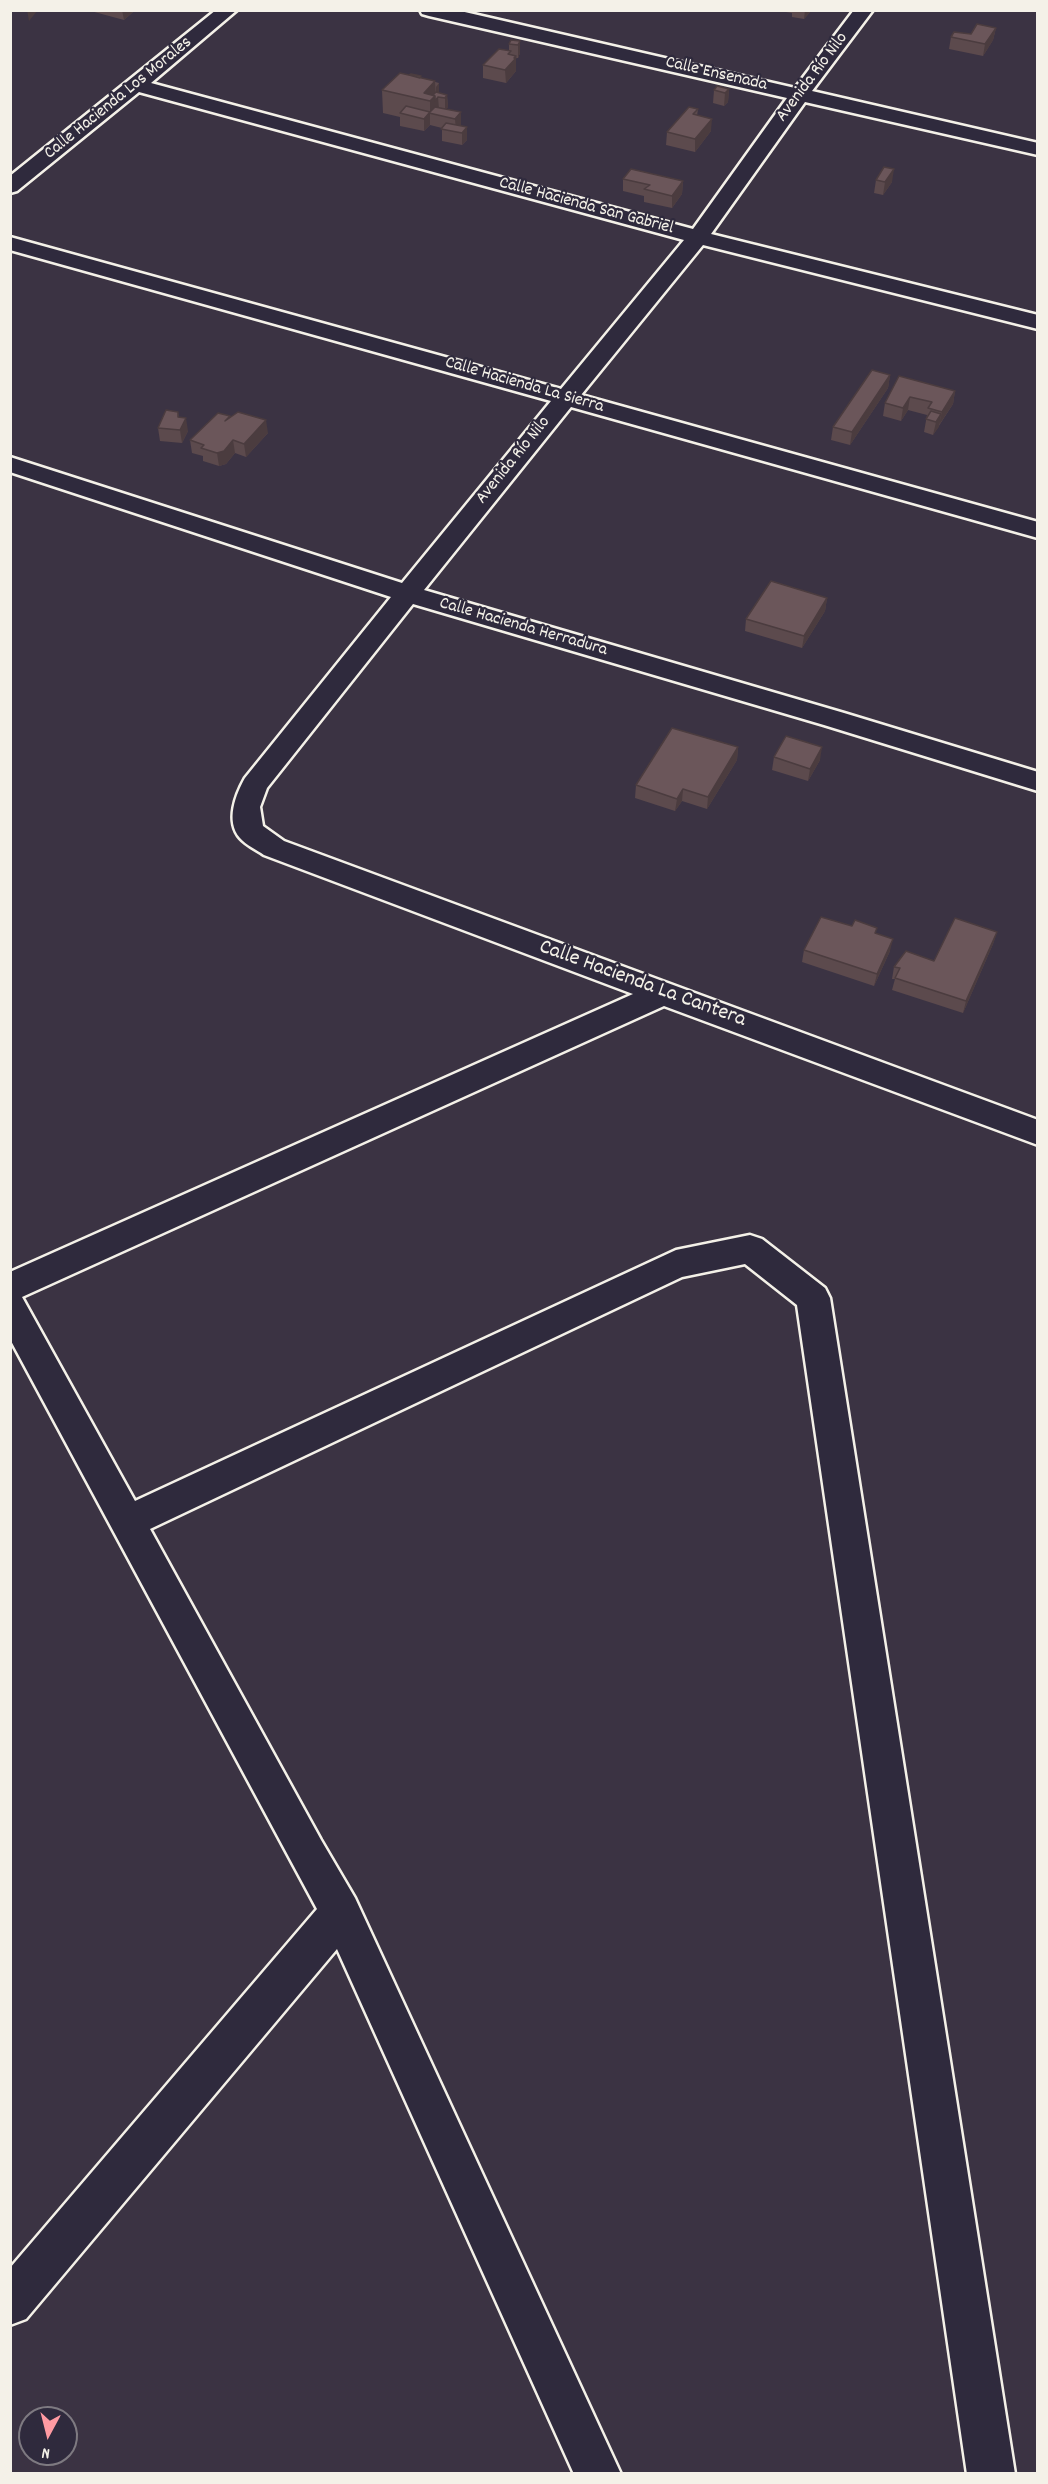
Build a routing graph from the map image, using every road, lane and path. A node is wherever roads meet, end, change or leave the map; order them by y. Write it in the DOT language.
graph roads {
  1 [pos="228,10"];
  2 [pos="429,10"];
  3 [pos="864,10"];
  4 [pos="136,85"];
  5 [pos="800,94"];
  6 [pos="1038,149"];
  7 [pos="10,187"];
  8 [pos="698,237"];
  9 [pos="10,243"];
  10 [pos="1038,322"];
  11 [pos="567,397"];
  12 [pos="10,464"];
  13 [pos="1038,530"];
  14 [pos="408,594"];
  15 [pos="1038,782"];
  16 [pos="250,831"];
  17 [pos="664,993"];
  18 [pos="1038,1132"];
  19 [pos="10,1287"];
  20 [pos="10,1306"];
  21 [pos="128,1522"];
  22 [pos="341,1912"];
  23 [pos="10,2303"];
  24 [pos="598,2474"];
  25 [pos="991,2474"];
  1 -- 4 [label="street, Calle Hacienda Los Morales"];
  2 -- 5 [label="street, Calle Ensenada"];
  3 -- 5 [label="street, Avenida Río Nilo"];
  4 -- 7 [label="street, Calle Hacienda Los Morales"];
  4 -- 8 [label="street, Calle Hacienda San Gabriel"];
  5 -- 6 [label="street, Calle Ensenada"];
  5 -- 8 [label="street, Avenida Río Nilo"];
  8 -- 10 [label="street, Calle Hacienda San Gabriel"];
  8 -- 11 [label="street, Avenida Río Nilo"];
  9 -- 11 [label="street, Calle Hacienda La Sierra"];
  11 -- 13 [label="street, Calle Hacienda La Sierra"];
  11 -- 14 [label="street, Avenida Río Nilo"];
  12 -- 14 [label="street, Calle Hacienda Herradura"];
  14 -- 15 [label="street, Calle Hacienda Herradura"];
  14 -- 16 [label="street, Avenida Río Nilo"];
  16 -- 17 [label="street, Calle Hacienda La Cantera"];
  17 -- 18 [label="street, Calle Hacienda La Cantera"];
  17 -- 19 [label="street"];
  20 -- 21 [label="street"];
  21 -- 22 [label="street"];
  21 -- 25 [label="street"];
  22 -- 23 [label="street"];
  22 -- 24 [label="street"];
}
